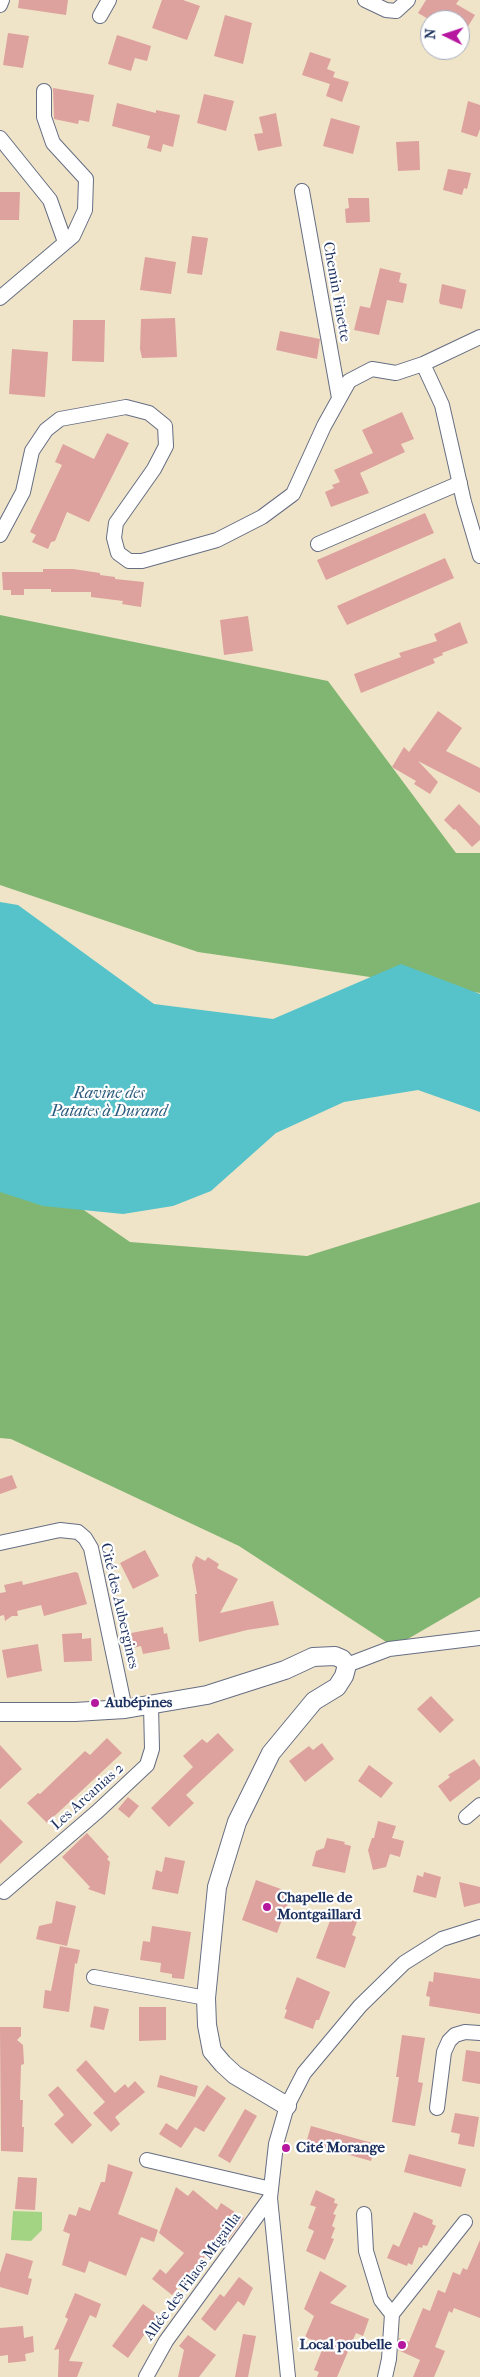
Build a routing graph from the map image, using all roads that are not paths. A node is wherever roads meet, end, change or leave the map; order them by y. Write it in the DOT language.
graph roads {
  1 [pos="2,0"];
  2 [pos="109,0"];
  3 [pos="365,0"];
  4 [pos="408,0"];
  5 [pos="0,5"];
  6 [pos="100,16"];
  7 [pos="44,90"];
  8 [pos="0,138"];
  9 [pos="302,191"];
  10 [pos="65,242"];
  11 [pos="0,298"];
  12 [pos="480,337"];
  13 [pos="423,364"];
  14 [pos="339,398"];
  15 [pos="460,483"];
  16 [pos="0,535"];
  17 [pos="318,544"];
  18 [pos="480,556"];
  19 [pos="0,1543"];
  20 [pos="480,1638"];
  21 [pos="347,1666"];
  22 [pos="150,1705"];
  23 [pos="126,1709"];
  24 [pos="2,1714"];
  25 [pos="480,1805"];
  26 [pos="466,1817"];
  27 [pos="4,1892"];
  28 [pos="480,1926"];
  29 [pos="94,1977"];
  30 [pos="206,1998"];
  31 [pos="480,2033"];
  32 [pos="288,2106"];
  33 [pos="436,2108"];
  34 [pos="147,2160"];
  35 [pos="271,2194"];
  36 [pos="364,2214"];
  37 [pos="465,2222"];
  38 [pos="392,2314"];
  39 [pos="146,2377"];
  40 [pos="288,2377"];
  41 [pos="385,2377"];
  1 -- 5 [label="street"];
  2 -- 6 [label="street"];
  3 -- 4 [label="street"];
  7 -- 10 [label="street"];
  8 -- 10 [label="street"];
  9 -- 14 [label="street, Chemin Finette"];
  10 -- 11 [label="street"];
  12 -- 13 [label="street"];
  13 -- 14 [label="street"];
  13 -- 15 [label="street"];
  14 -- 16 [label="street"];
  15 -- 17 [label="street"];
  15 -- 18 [label="street"];
  19 -- 23 [label="street, Cité des Aubergines"];
  20 -- 21 [label="street"];
  21 -- 22 [label="street"];
  21 -- 30 [label="street"];
  22 -- 23 [label="street"];
  22 -- 27 [label="street, Les Arcanias 2"];
  23 -- 24 [label="street"];
  25 -- 26 [label="street"];
  28 -- 32 [label="street"];
  29 -- 30 [label="street"];
  30 -- 32 [label="street"];
  31 -- 33 [label="street"];
  32 -- 35 [label="street"];
  34 -- 35 [label="street"];
  35 -- 39 [label="street, Allée des Filaos Mtgailla"];
  35 -- 40 [label="street"];
  36 -- 38 [label="street"];
  37 -- 38 [label="street"];
  38 -- 41 [label="street"];
}
